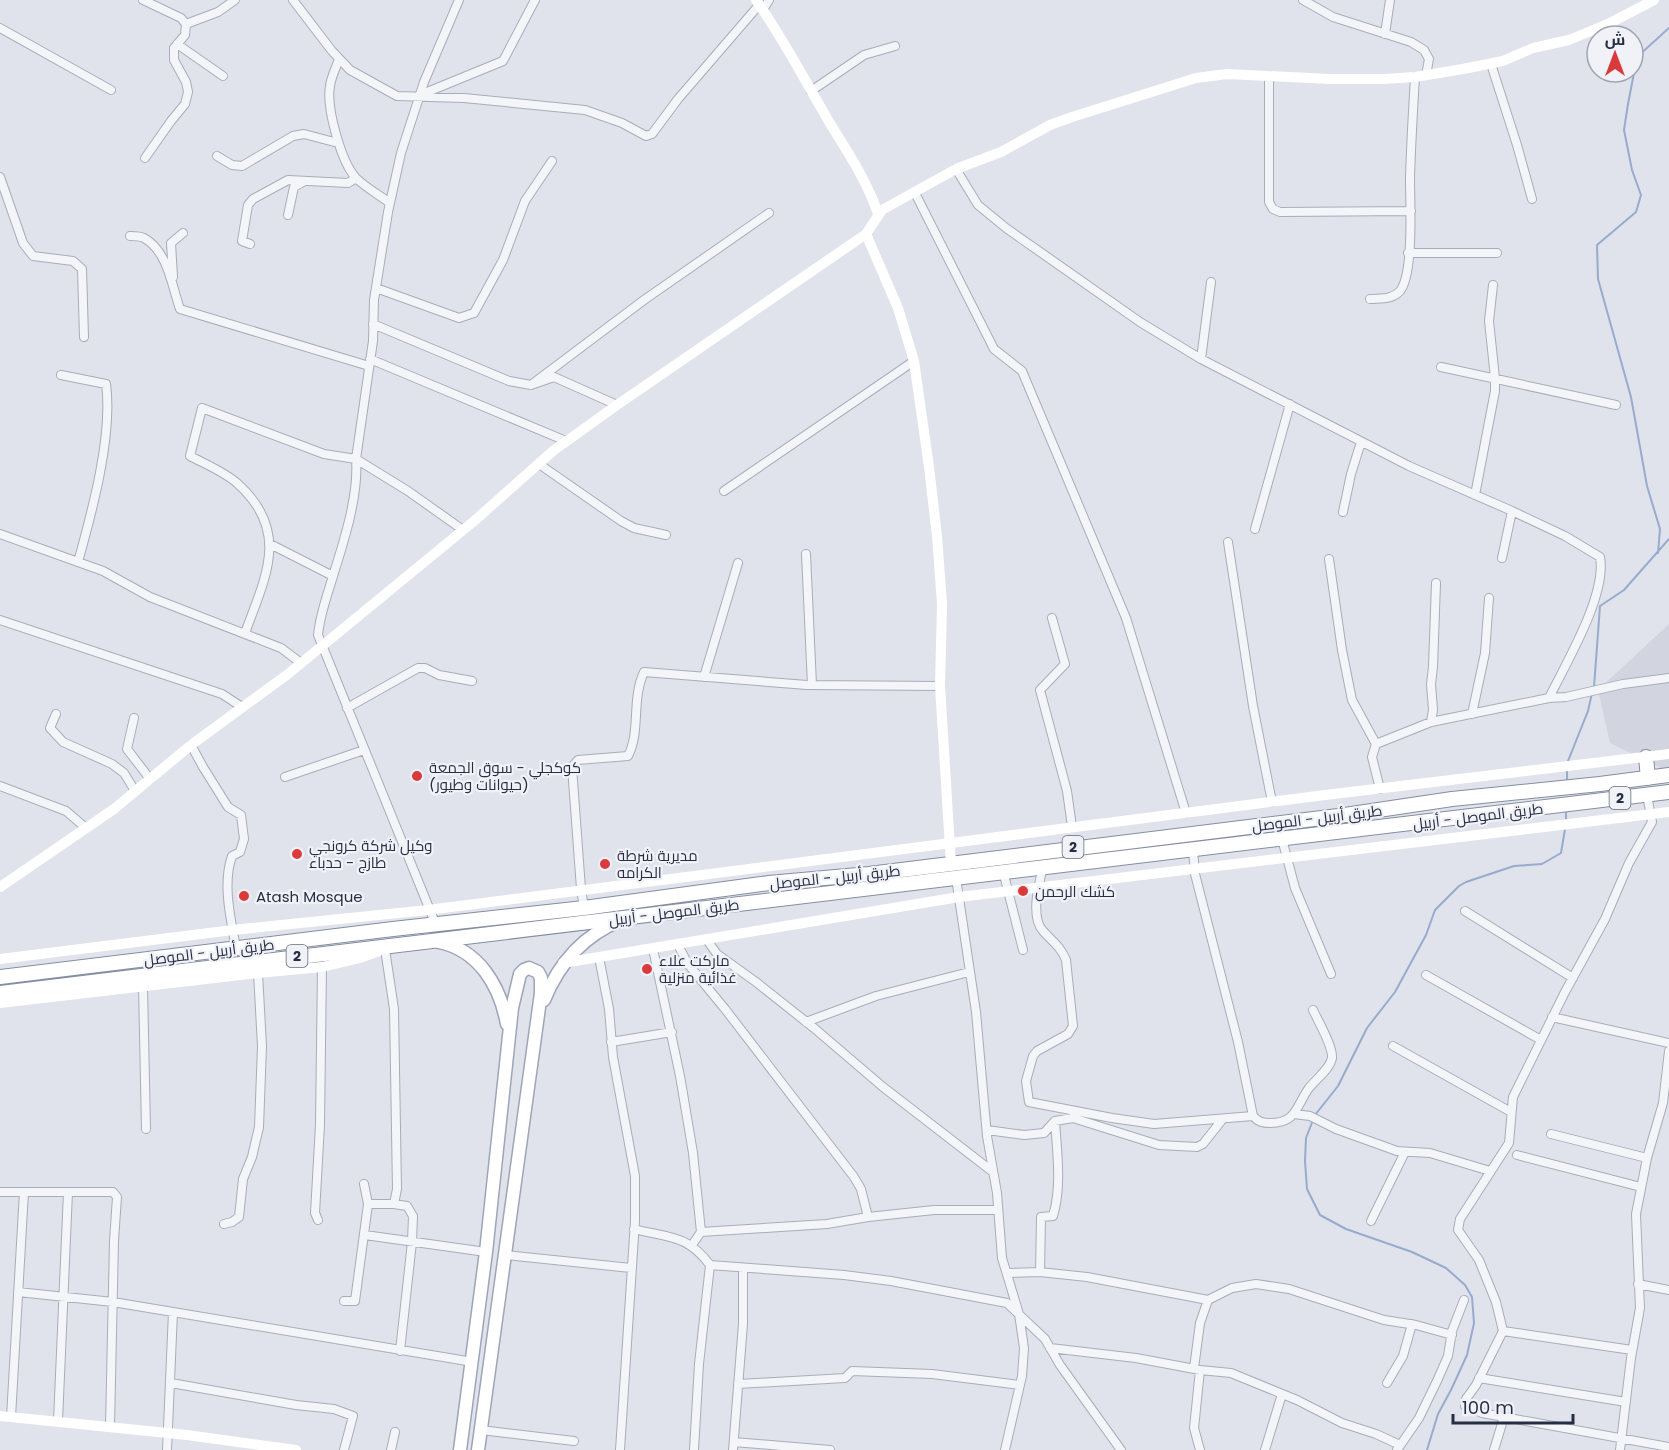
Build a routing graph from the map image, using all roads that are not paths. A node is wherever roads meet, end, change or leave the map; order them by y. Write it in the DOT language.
graph roads {
  1 [pos="143,0"];
  2 [pos="235,0"];
  3 [pos="293,0"];
  4 [pos="459,0"];
  5 [pos="535,0"];
  6 [pos="1303,0"];
  7 [pos="1390,0"];
  8 [pos="1654,0"];
  9 [pos="762,4"];
  10 [pos="186,24"];
  11 [pos="0,28"];
  12 [pos="1385,34"];
  13 [pos="177,44"];
  14 [pos="895,46"];
  15 [pos="339,59"];
  16 [pos="1491,64"];
  17 [pos="223,76"];
  18 [pos="1269,76"];
  19 [pos="1420,76"];
  20 [pos="111,90"];
  21 [pos="811,91"];
  22 [pos="419,96"];
  23 [pos="338,144"];
  24 [pos="217,156"];
  25 [pos="145,158"];
  26 [pos="552,161"];
  27 [pos="956,169"];
  28 [pos="0,177"];
  29 [pos="356,178"];
  30 [pos="304,182"];
  31 [pos="915,193"];
  32 [pos="1532,200"];
  33 [pos="390,203"];
  34 [pos="1411,211"];
  35 [pos="769,213"];
  36 [pos="878,214"];
  37 [pos="288,215"];
  38 [pos="183,233"];
  39 [pos="866,234"];
  40 [pos="130,236"];
  41 [pos="250,244"];
  42 [pos="1408,253"];
  43 [pos="1497,253"];
  44 [pos="173,282"];
  45 [pos="1211,282"];
  46 [pos="1493,285"];
  47 [pos="376,288"];
  48 [pos="1370,298"];
  49 [pos="373,324"];
  50 [pos="84,337"];
  51 [pos="1201,359"];
  52 [pos="914,361"];
  53 [pos="370,363"];
  54 [pos="1441,367"];
  55 [pos="61,375"];
  56 [pos="1496,378"];
  57 [pos="531,385"];
  58 [pos="1290,404"];
  59 [pos="617,405"];
  60 [pos="1616,405"];
  61 [pos="566,441"];
  62 [pos="1362,442"];
  63 [pos="356,459"];
  64 [pos="539,464"];
  65 [pos="724,491"];
  66 [pos="1475,495"];
  67 [pos="1512,511"];
  68 [pos="1343,512"];
  69 [pos="1255,528"];
  70 [pos="463,530"];
  71 [pos="0,534"];
  72 [pos="666,535"];
  73 [pos="1228,542"];
  74 [pos="270,544"];
  75 [pos="806,554"];
  76 [pos="1502,558"];
  77 [pos="1329,559"];
  78 [pos="78,562"];
  79 [pos="738,563"];
  80 [pos="333,576"];
  81 [pos="1436,583"];
  82 [pos="1490,598"];
  83 [pos="1052,618"];
  84 [pos="0,620"];
  85 [pos="245,633"];
  86 [pos="321,646"];
  87 [pos="301,663"];
  88 [pos="704,677"];
  89 [pos="1669,678"];
  90 [pos="472,681"];
  91 [pos="812,685"];
  92 [pos="940,686"];
  93 [pos="1549,698"];
  94 [pos="242,707"];
  95 [pos="347,708"];
  96 [pos="56,714"];
  97 [pos="1472,714"];
  98 [pos="134,718"];
  99 [pos="1431,722"];
  100 [pos="1376,744"];
  101 [pos="192,745"];
  102 [pos="364,750"];
  103 [pos="1669,754"];
  104 [pos="1646,757"];
  105 [pos="1669,775"];
  106 [pos="285,777"];
  107 [pos="1648,777"];
  108 [pos="150,779"];
  109 [pos="0,786"];
  110 [pos="1380,789"];
  111 [pos="135,791"];
  112 [pos="1669,792"];
  113 [pos="1647,795"];
  114 [pos="1272,802"];
  115 [pos="1669,812"];
  116 [pos="1186,813"];
  117 [pos="1651,814"];
  118 [pos="1072,827"];
  119 [pos="86,828"];
  120 [pos="1282,839"];
  121 [pos="948,843"];
  122 [pos="1193,850"];
  123 [pos="1287,858"];
  124 [pos="951,864"];
  125 [pos="1043,867"];
  126 [pos="1195,870"];
  127 [pos="1003,872"];
  128 [pos="956,878"];
  129 [pos="0,887"];
  130 [pos="1038,888"];
  131 [pos="581,889"];
  132 [pos="1008,892"];
  133 [pos="959,897"];
  134 [pos="584,908"];
  135 [pos="428,910"];
  136 [pos="1465,911"];
  137 [pos="638,916"];
  138 [pos="436,925"];
  139 [pos="233,930"];
  140 [pos="707,940"];
  141 [pos="420,941"];
  142 [pos="399,944"];
  143 [pos="678,945"];
  144 [pos="237,948"];
  145 [pos="385,949"];
  146 [pos="653,949"];
  147 [pos="1023,950"];
  148 [pos="599,957"];
  149 [pos="0,959"];
  150 [pos="564,963"];
  151 [pos="322,967"];
  152 [pos="969,972"];
  153 [pos="258,973"];
  154 [pos="1331,974"];
  155 [pos="1426,975"];
  156 [pos="0,977"];
  157 [pos="1573,978"];
  158 [pos="143,986"];
  159 [pos="0,993"];
  160 [pos="0,1003"];
  161 [pos="1313,1010"];
  162 [pos="1552,1017"];
  163 [pos="538,1018"];
  164 [pos="806,1022"];
  165 [pos="672,1032"];
  166 [pos="508,1038"];
  167 [pos="1541,1040"];
  168 [pos="612,1042"];
  169 [pos="1669,1043"];
  170 [pos="1394,1046"];
  171 [pos="1669,1051"];
  172 [pos="1511,1112"];
  173 [pos="1294,1114"];
  174 [pos="1253,1116"];
  175 [pos="1222,1120"];
  176 [pos="1055,1121"];
  177 [pos="146,1129"];
  178 [pos="987,1130"];
  179 [pos="1551,1134"];
  180 [pos="1405,1152"];
  181 [pos="1517,1155"];
  182 [pos="1647,1158"];
  183 [pos="1490,1171"];
  184 [pos="993,1172"];
  185 [pos="364,1184"];
  186 [pos="1641,1187"];
  187 [pos="0,1192"];
  188 [pos="24,1192"];
  189 [pos="68,1192"];
  190 [pos="368,1204"];
  191 [pos="394,1204"];
  192 [pos="998,1210"];
  193 [pos="868,1217"];
  194 [pos="318,1220"];
  195 [pos="1371,1221"];
  196 [pos="224,1224"];
  197 [pos="634,1229"];
  198 [pos="701,1232"];
  199 [pos="365,1235"];
  200 [pos="412,1242"];
  201 [pos="692,1245"];
  202 [pos="486,1252"];
  203 [pos="506,1256"];
  204 [pos="710,1265"];
  205 [pos="631,1268"];
  206 [pos="743,1268"];
  207 [pos="1040,1272"];
  208 [pos="1007,1274"];
  209 [pos="1638,1284"];
  210 [pos="1669,1290"];
  211 [pos="18,1292"];
  212 [pos="64,1296"];
  213 [pos="344,1300"];
  214 [pos="1208,1300"];
  215 [pos="1464,1300"];
  216 [pos="113,1302"];
  217 [pos="173,1312"];
  218 [pos="1019,1314"];
  219 [pos="1412,1324"];
  220 [pos="1503,1330"];
  221 [pos="1452,1335"];
  222 [pos="1050,1348"];
  223 [pos="1632,1350"];
  224 [pos="400,1351"];
  225 [pos="473,1362"];
  226 [pos="1197,1369"];
  227 [pos="1479,1378"];
  228 [pos="171,1383"];
  229 [pos="1387,1383"];
  230 [pos="738,1384"];
  231 [pos="1020,1385"];
  232 [pos="1282,1394"];
  233 [pos="1626,1402"];
  234 [pos="6,1417"];
  235 [pos="1504,1417"];
  236 [pos="58,1421"];
  237 [pos="110,1426"];
  238 [pos="481,1430"];
  239 [pos="168,1432"];
  240 [pos="395,1432"];
  241 [pos="214,1438"];
  242 [pos="1621,1438"];
  243 [pos="574,1441"];
  244 [pos="734,1446"];
  245 [pos="1669,1447"];
  246 [pos="271,1448"];
  247 [pos="1399,1448"];
  248 [pos="167,1450"];
  249 [pos="214,1450"];
  250 [pos="296,1450"];
  251 [pos="344,1450"];
  252 [pos="391,1450"];
  253 [pos="460,1450"];
  254 [pos="478,1450"];
  255 [pos="620,1450"];
  256 [pos="694,1450"];
  257 [pos="830,1450"];
  258 [pos="1005,1450"];
  259 [pos="1120,1450"];
  260 [pos="1200,1450"];
  261 [pos="1265,1450"];
  262 [pos="1494,1450"];
  263 [pos="1620,1450"];
  1 -- 10 [label="street"];
  2 -- 10 [label="street"];
  3 -- 15 [label="street"];
  4 -- 22 [label="street"];
  5 -- 22 [label="street"];
  6 -- 12 [label="street"];
  7 -- 12 [label="street"];
  8 -- 16 [label="main road"];
  9 -- 21 [label="main road"];
  9 -- 22 [label="street"];
  10 -- 13 [label="street"];
  11 -- 20 [label="street"];
  12 -- 19 [label="street"];
  13 -- 17 [label="street"];
  13 -- 25 [label="street"];
  14 -- 21 [label="street"];
  15 -- 22 [label="street"];
  15 -- 23 [label="street"];
  16 -- 19 [label="main road"];
  16 -- 32 [label="street"];
  18 -- 19 [label="main road"];
  18 -- 27 [label="main road"];
  18 -- 34 [label="street"];
  19 -- 34 [label="street"];
  21 -- 36 [label="main road"];
  22 -- 33 [label="street"];
  23 -- 24 [label="street"];
  23 -- 29 [label="street"];
  26 -- 47 [label="street"];
  27 -- 31 [label="main road"];
  27 -- 51 [label="street"];
  28 -- 50 [label="street"];
  29 -- 30 [label="street"];
  29 -- 33 [label="street"];
  30 -- 37 [label="street"];
  30 -- 41 [label="street"];
  31 -- 36 [label="main road"];
  31 -- 116 [label="street"];
  33 -- 47 [label="street"];
  34 -- 42 [label="street"];
  35 -- 57 [label="street"];
  36 -- 39 [label="main road"];
  38 -- 44 [label="street"];
  39 -- 52 [label="main road"];
  39 -- 59 [label="main road"];
  40 -- 44 [label="street"];
  42 -- 43 [label="street"];
  42 -- 48 [label="street"];
  44 -- 53 [label="street"];
  45 -- 51 [label="street"];
  46 -- 56 [label="street"];
  47 -- 49 [label="street"];
  49 -- 53 [label="street"];
  49 -- 57 [label="street"];
  51 -- 58 [label="street"];
  52 -- 65 [label="street"];
  52 -- 92 [label="main road"];
  53 -- 61 [label="street"];
  53 -- 63 [label="street"];
  54 -- 56 [label="street"];
  55 -- 78 [label="street"];
  56 -- 60 [label="street"];
  56 -- 66 [label="street"];
  57 -- 59 [label="street"];
  58 -- 62 [label="street"];
  58 -- 69 [label="street"];
  59 -- 61 [label="main road"];
  61 -- 64 [label="main road"];
  62 -- 66 [label="street"];
  62 -- 68 [label="street"];
  63 -- 70 [label="street"];
  63 -- 74 [label="street"];
  63 -- 80 [label="street"];
  64 -- 70 [label="main road"];
  64 -- 72 [label="street"];
  66 -- 67 [label="street"];
  67 -- 76 [label="street"];
  67 -- 93 [label="street"];
  70 -- 86 [label="main road"];
  71 -- 78 [label="street"];
  73 -- 114 [label="street"];
  74 -- 80 [label="street"];
  74 -- 85 [label="street"];
  75 -- 91 [label="street"];
  77 -- 100 [label="street"];
  78 -- 85 [label="street"];
  79 -- 88 [label="street"];
  80 -- 86 [label="street"];
  81 -- 99 [label="street"];
  82 -- 97 [label="street"];
  83 -- 118 [label="street"];
  84 -- 94 [label="street"];
  85 -- 87 [label="street"];
  86 -- 87 [label="main road"];
  86 -- 95 [label="street"];
  87 -- 94 [label="main road"];
  88 -- 91 [label="street"];
  88 -- 131 [label="street"];
  89 -- 93 [label="street"];
  90 -- 95 [label="street"];
  91 -- 92 [label="street"];
  92 -- 121 [label="main road"];
  93 -- 97 [label="street"];
  94 -- 101 [label="main road"];
  95 -- 102 [label="street"];
  96 -- 111 [label="street"];
  97 -- 99 [label="street"];
  98 -- 108 [label="street"];
  99 -- 100 [label="street"];
  100 -- 110 [label="street"];
  101 -- 108 [label="main road"];
  101 -- 139 [label="street"];
  102 -- 106 [label="street"];
  102 -- 135 [label="street"];
  103 -- 104 [label="main road"];
  104 -- 107 [label="highway"];
  104 -- 110 [label="main road"];
  105 -- 107 [label="highway, طريق أربيل - الموصل / 2"];
  107 -- 124 [label="highway, طريق أربيل - الموصل / 2"];
  108 -- 111 [label="main road"];
  109 -- 119 [label="street"];
  110 -- 114 [label="main road"];
  111 -- 119 [label="main road"];
  112 -- 113 [label="highway, طريق الموصل - أربيل / 2"];
  113 -- 117 [label="street"];
  113 -- 120 [label="highway, طريق الموصل - أربيل / 2"];
  114 -- 116 [label="main road"];
  115 -- 117 [label="main road"];
  116 -- 118 [label="main road"];
  117 -- 123 [label="main road"];
  117 -- 157 [label="street"];
  118 -- 121 [label="main road"];
  119 -- 129 [label="main road"];
  120 -- 122 [label="highway, طريق الموصل - أربيل / 2"];
  120 -- 123 [label="street"];
  121 -- 124 [label="main road"];
  121 -- 131 [label="main road"];
  122 -- 125 [label="highway, طريق الموصل - أربيل / 2"];
  122 -- 126 [label="street"];
  123 -- 126 [label="main road"];
  123 -- 154 [label="street"];
  124 -- 134 [label="highway, طريق أربيل - الموصل / 2"];
  125 -- 127 [label="highway, طريق الموصل - أربيل / 2"];
  125 -- 130 [label="street"];
  126 -- 130 [label="main road"];
  126 -- 174 [label="street"];
  127 -- 128 [label="highway, طريق الموصل - أربيل / 2"];
  127 -- 132 [label="street"];
  128 -- 133 [label="street"];
  128 -- 137 [label="highway, طريق الموصل - أربيل / 2"];
  130 -- 132 [label="main road"];
  130 -- 175 [label="street"];
  131 -- 134 [label="street"];
  131 -- 135 [label="main road"];
  132 -- 133 [label="main road"];
  132 -- 147 [label="street"];
  133 -- 140 [label="main road"];
  133 -- 152 [label="street"];
  134 -- 138 [label="highway, طريق أربيل - الموصل / 2"];
  135 -- 138 [label="street"];
  135 -- 139 [label="main road"];
  136 -- 157 [label="street"];
  137 -- 141 [label="highway, طريق الموصل - أربيل / 2"];
  137 -- 150 [label="main road"];
  138 -- 144 [label="highway, طريق أربيل - الموصل / 2"];
  139 -- 144 [label="street"];
  139 -- 149 [label="main road"];
  140 -- 143 [label="main road"];
  140 -- 164 [label="street"];
  141 -- 142 [label="highway, طريق الموصل - أربيل / 2"];
  141 -- 166 [label="main road"];
  142 -- 145 [label="main road"];
  142 -- 159 [label="highway, طريق الموصل - أربيل / 2"];
  143 -- 146 [label="main road"];
  143 -- 193 [label="street"];
  144 -- 156 [label="highway, طريق أربيل - الموصل / 2"];
  145 -- 151 [label="main road"];
  145 -- 191 [label="street"];
  146 -- 148 [label="main road"];
  146 -- 165 [label="street"];
  148 -- 150 [label="main road"];
  148 -- 168 [label="street"];
  150 -- 163 [label="main road"];
  151 -- 153 [label="main road"];
  151 -- 194 [label="street"];
  152 -- 164 [label="street"];
  152 -- 178 [label="street"];
  153 -- 158 [label="main road"];
  153 -- 196 [label="street"];
  155 -- 167 [label="street"];
  157 -- 162 [label="street"];
  158 -- 160 [label="main road"];
  158 -- 177 [label="street"];
  161 -- 173 [label="street"];
  162 -- 167 [label="street"];
  162 -- 169 [label="street"];
  163 -- 166 [label="main road"];
  163 -- 203 [label="main road"];
  164 -- 184 [label="street"];
  165 -- 168 [label="street"];
  165 -- 198 [label="street"];
  166 -- 202 [label="main road"];
  167 -- 172 [label="street"];
  168 -- 197 [label="street"];
  170 -- 172 [label="street"];
  171 -- 182 [label="street"];
  172 -- 183 [label="street"];
  173 -- 174 [label="street"];
  173 -- 180 [label="street"];
  174 -- 175 [label="street"];
  175 -- 176 [label="street"];
  176 -- 178 [label="street"];
  176 -- 207 [label="street"];
  178 -- 184 [label="street"];
  179 -- 182 [label="street"];
  180 -- 183 [label="street"];
  180 -- 195 [label="street"];
  181 -- 186 [label="street"];
  182 -- 186 [label="street"];
  183 -- 220 [label="street"];
  184 -- 192 [label="street"];
  185 -- 190 [label="street"];
  186 -- 209 [label="street"];
  187 -- 188 [label="street"];
  188 -- 189 [label="street"];
  188 -- 211 [label="street"];
  189 -- 212 [label="street"];
  189 -- 216 [label="street"];
  190 -- 191 [label="street"];
  190 -- 199 [label="street"];
  191 -- 200 [label="street"];
  192 -- 193 [label="street"];
  192 -- 208 [label="street"];
  193 -- 198 [label="street"];
  197 -- 201 [label="street"];
  197 -- 205 [label="street"];
  198 -- 201 [label="street"];
  199 -- 200 [label="street"];
  199 -- 213 [label="street"];
  200 -- 202 [label="street"];
  200 -- 224 [label="street"];
  201 -- 204 [label="street"];
  202 -- 225 [label="main road"];
  203 -- 205 [label="street"];
  203 -- 238 [label="main road"];
  204 -- 206 [label="street"];
  204 -- 256 [label="street"];
  205 -- 255 [label="street"];
  206 -- 218 [label="street"];
  206 -- 230 [label="street"];
  207 -- 208 [label="street"];
  207 -- 214 [label="street"];
  208 -- 218 [label="street"];
  209 -- 210 [label="street"];
  209 -- 223 [label="street"];
  211 -- 212 [label="street"];
  211 -- 234 [label="street"];
  212 -- 216 [label="street"];
  212 -- 236 [label="street"];
  214 -- 219 [label="street"];
  214 -- 226 [label="street"];
  215 -- 221 [label="street"];
  216 -- 217 [label="street"];
  216 -- 237 [label="street"];
  217 -- 224 [label="street"];
  217 -- 228 [label="street"];
  218 -- 222 [label="street"];
  218 -- 231 [label="street"];
  219 -- 221 [label="street"];
  219 -- 229 [label="street"];
  220 -- 223 [label="street"];
  220 -- 227 [label="street"];
  221 -- 247 [label="street"];
  222 -- 226 [label="street"];
  222 -- 259 [label="street"];
  223 -- 233 [label="street"];
  224 -- 225 [label="street"];
  225 -- 253 [label="main road"];
  226 -- 232 [label="street"];
  226 -- 260 [label="street"];
  227 -- 233 [label="street"];
  227 -- 235 [label="street"];
  228 -- 239 [label="street"];
  228 -- 251 [label="street"];
  230 -- 231 [label="street"];
  230 -- 244 [label="street"];
  231 -- 258 [label="street"];
  232 -- 247 [label="street"];
  232 -- 261 [label="street"];
  233 -- 242 [label="street"];
  234 -- 236 [label="main road"];
  235 -- 242 [label="street"];
  235 -- 262 [label="street"];
  236 -- 237 [label="main road"];
  237 -- 239 [label="main road"];
  238 -- 243 [label="street"];
  238 -- 254 [label="main road"];
  239 -- 241 [label="main road"];
  239 -- 248 [label="street"];
  240 -- 252 [label="street"];
  241 -- 246 [label="main road"];
  241 -- 249 [label="street"];
  242 -- 245 [label="street"];
  242 -- 263 [label="street"];
  244 -- 257 [label="street"];
  246 -- 250 [label="main road"];
}
